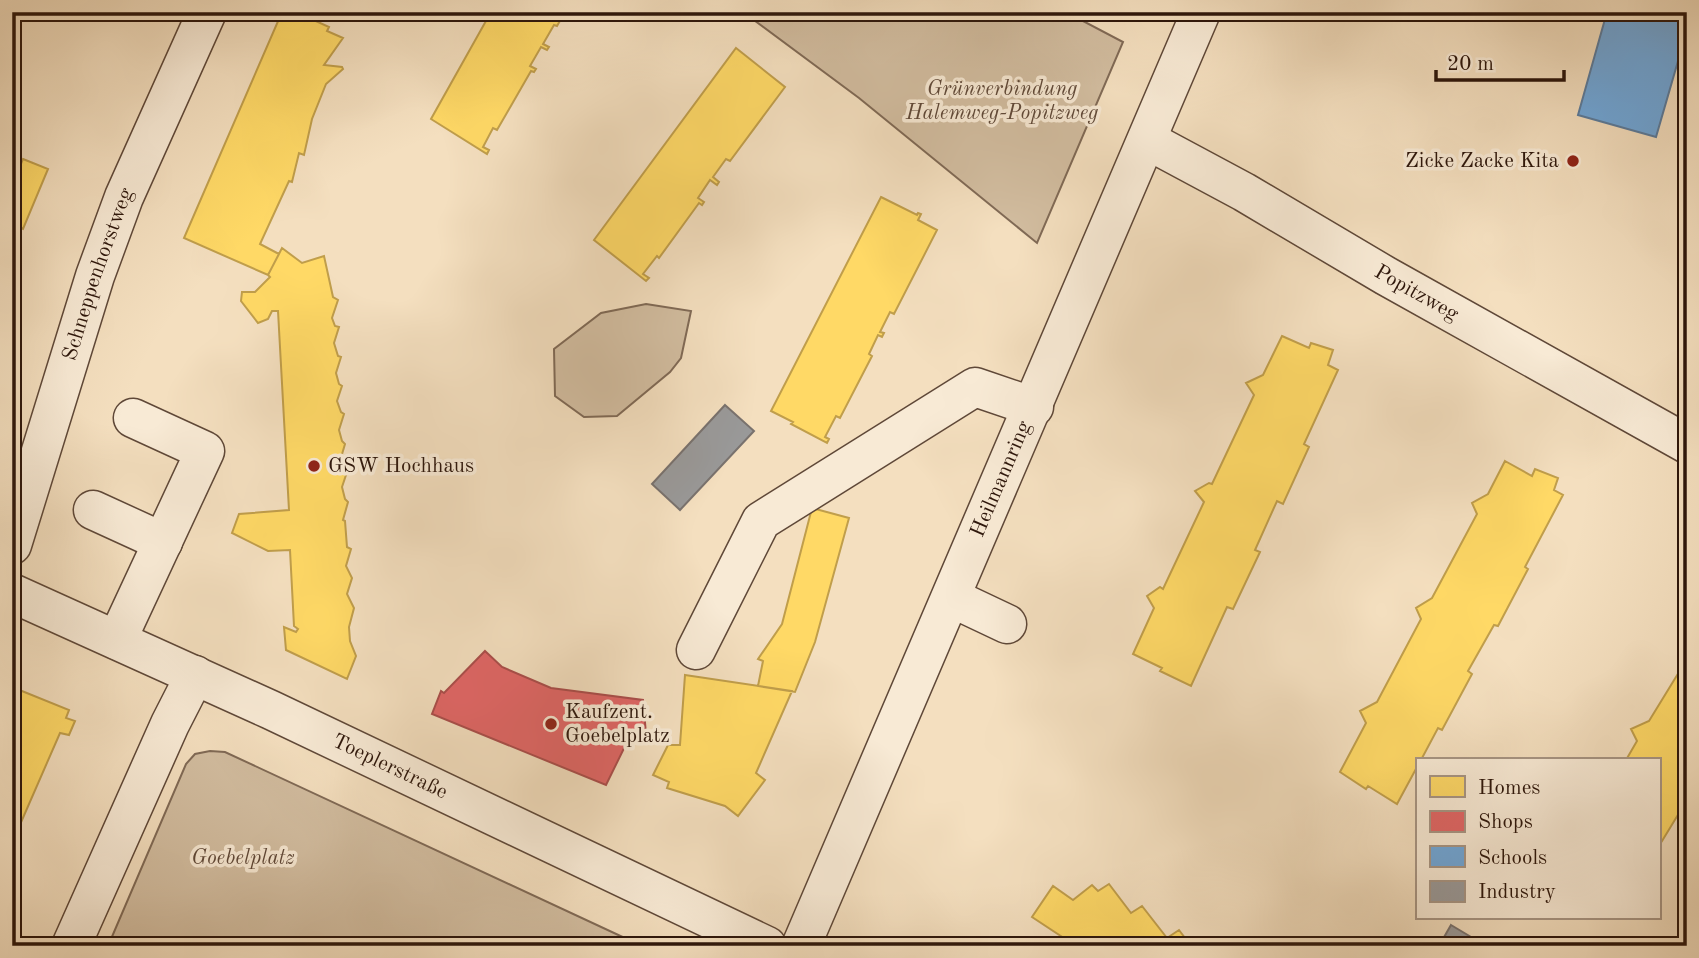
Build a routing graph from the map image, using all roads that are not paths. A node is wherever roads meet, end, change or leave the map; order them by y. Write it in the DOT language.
graph roads {
  1 [pos="207,12"];
  2 [pos="1201,12"];
  3 [pos="1147,140"];
  4 [pos="1034,407"];
  5 [pos="133,418"];
  6 [pos="1687,444"];
  7 [pos="93,510"];
  8 [pos="163,542"];
  9 [pos="12,545"];
  10 [pos="12,593"];
  11 [pos="952,598"];
  12 [pos="1007,624"];
  13 [pos="117,640"];
  14 [pos="696,650"];
  15 [pos="195,675"];
  16 [pos="71,946"];
  17 [pos="766,946"];
  18 [pos="802,946"];
  1 -- 9 [label="street, Schneppenhorstweg"];
  2 -- 3 [label="street, Heilmannring"];
  3 -- 4 [label="street, Heilmannring"];
  3 -- 6 [label="street, Popitzweg"];
  4 -- 11 [label="street, Heilmannring"];
  4 -- 14 [label="street"];
  5 -- 8 [label="street"];
  7 -- 8 [label="street"];
  8 -- 13 [label="street"];
  10 -- 13 [label="street, Toeplerstraße"];
  11 -- 12 [label="street"];
  11 -- 18 [label="street, Heilmannring"];
  13 -- 15 [label="street, Toeplerstraße"];
  15 -- 16 [label="street"];
  15 -- 17 [label="street, Toeplerstraße"];
}
